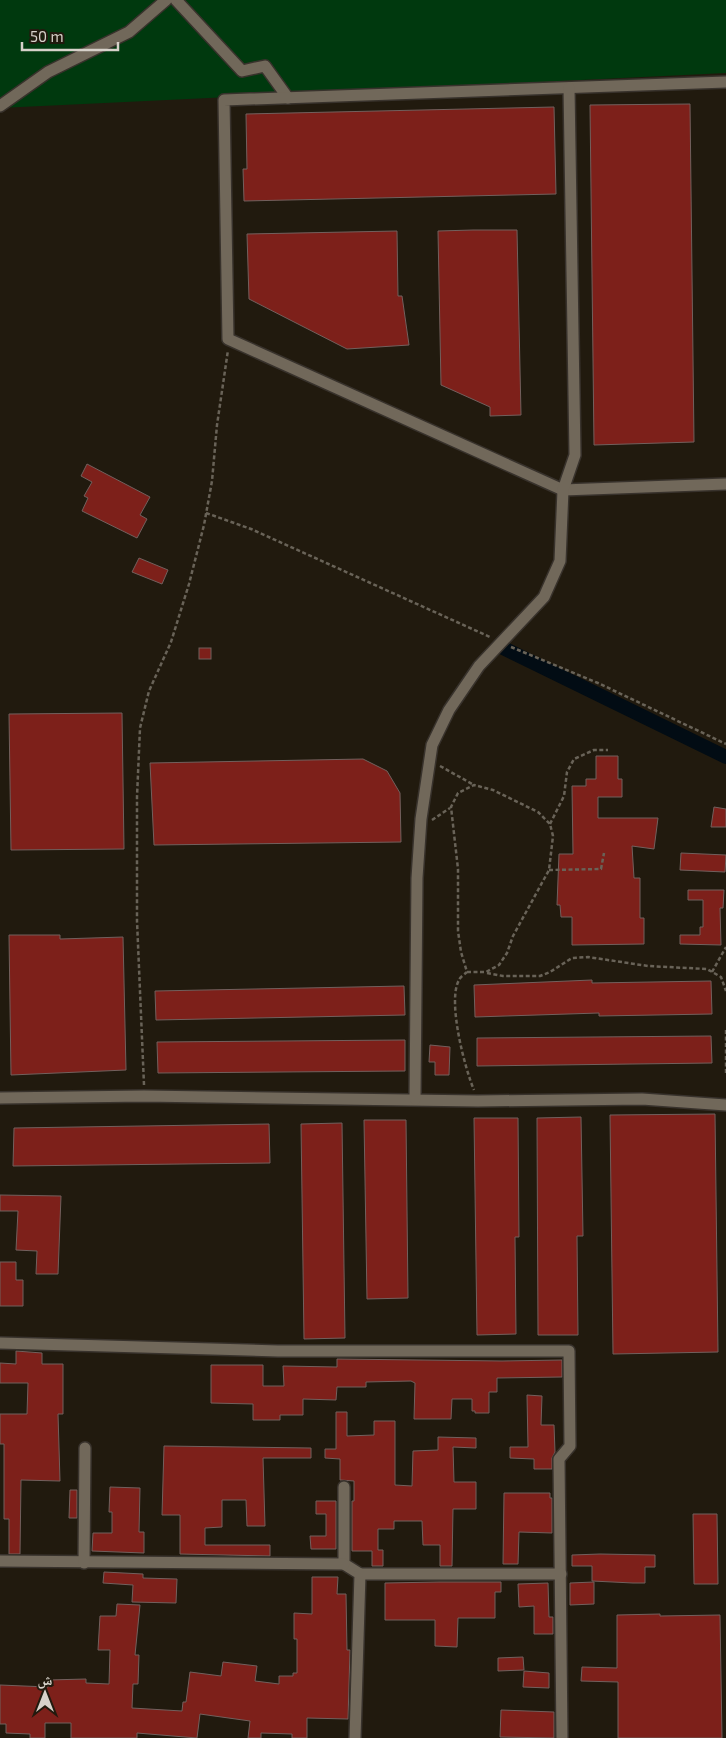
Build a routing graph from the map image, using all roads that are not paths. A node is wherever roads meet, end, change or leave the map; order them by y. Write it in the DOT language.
graph roads {
  1 [pos="166,0"];
  2 [pos="176,0"];
  3 [pos="726,82"];
  4 [pos="569,88"];
  5 [pos="288,98"];
  6 [pos="0,106"];
  7 [pos="726,484"];
  8 [pos="563,490"];
  9 [pos="0,1098"];
  10 [pos="415,1099"];
  11 [pos="726,1105"];
  12 [pos="0,1343"];
  13 [pos="85,1448"];
  14 [pos="344,1486"];
  15 [pos="0,1561"];
  16 [pos="84,1563"];
  17 [pos="344,1564"];
  18 [pos="360,1574"];
  19 [pos="561,1574"];
  20 [pos="355,1738"];
  21 [pos="562,1738"];
  1 -- 6 [label="street"];
  2 -- 5 [label="street"];
  3 -- 4 [label="street"];
  4 -- 5 [label="street"];
  4 -- 8 [label="street"];
  5 -- 8 [label="street"];
  7 -- 8 [label="street"];
  8 -- 10 [label="street"];
  9 -- 10 [label="street"];
  10 -- 11 [label="street"];
  12 -- 19 [label="street"];
  13 -- 16 [label="street"];
  14 -- 17 [label="street"];
  15 -- 16 [label="street"];
  16 -- 17 [label="street"];
  17 -- 18 [label="street"];
  18 -- 19 [label="street"];
  18 -- 20 [label="street"];
  19 -- 21 [label="street"];
}
